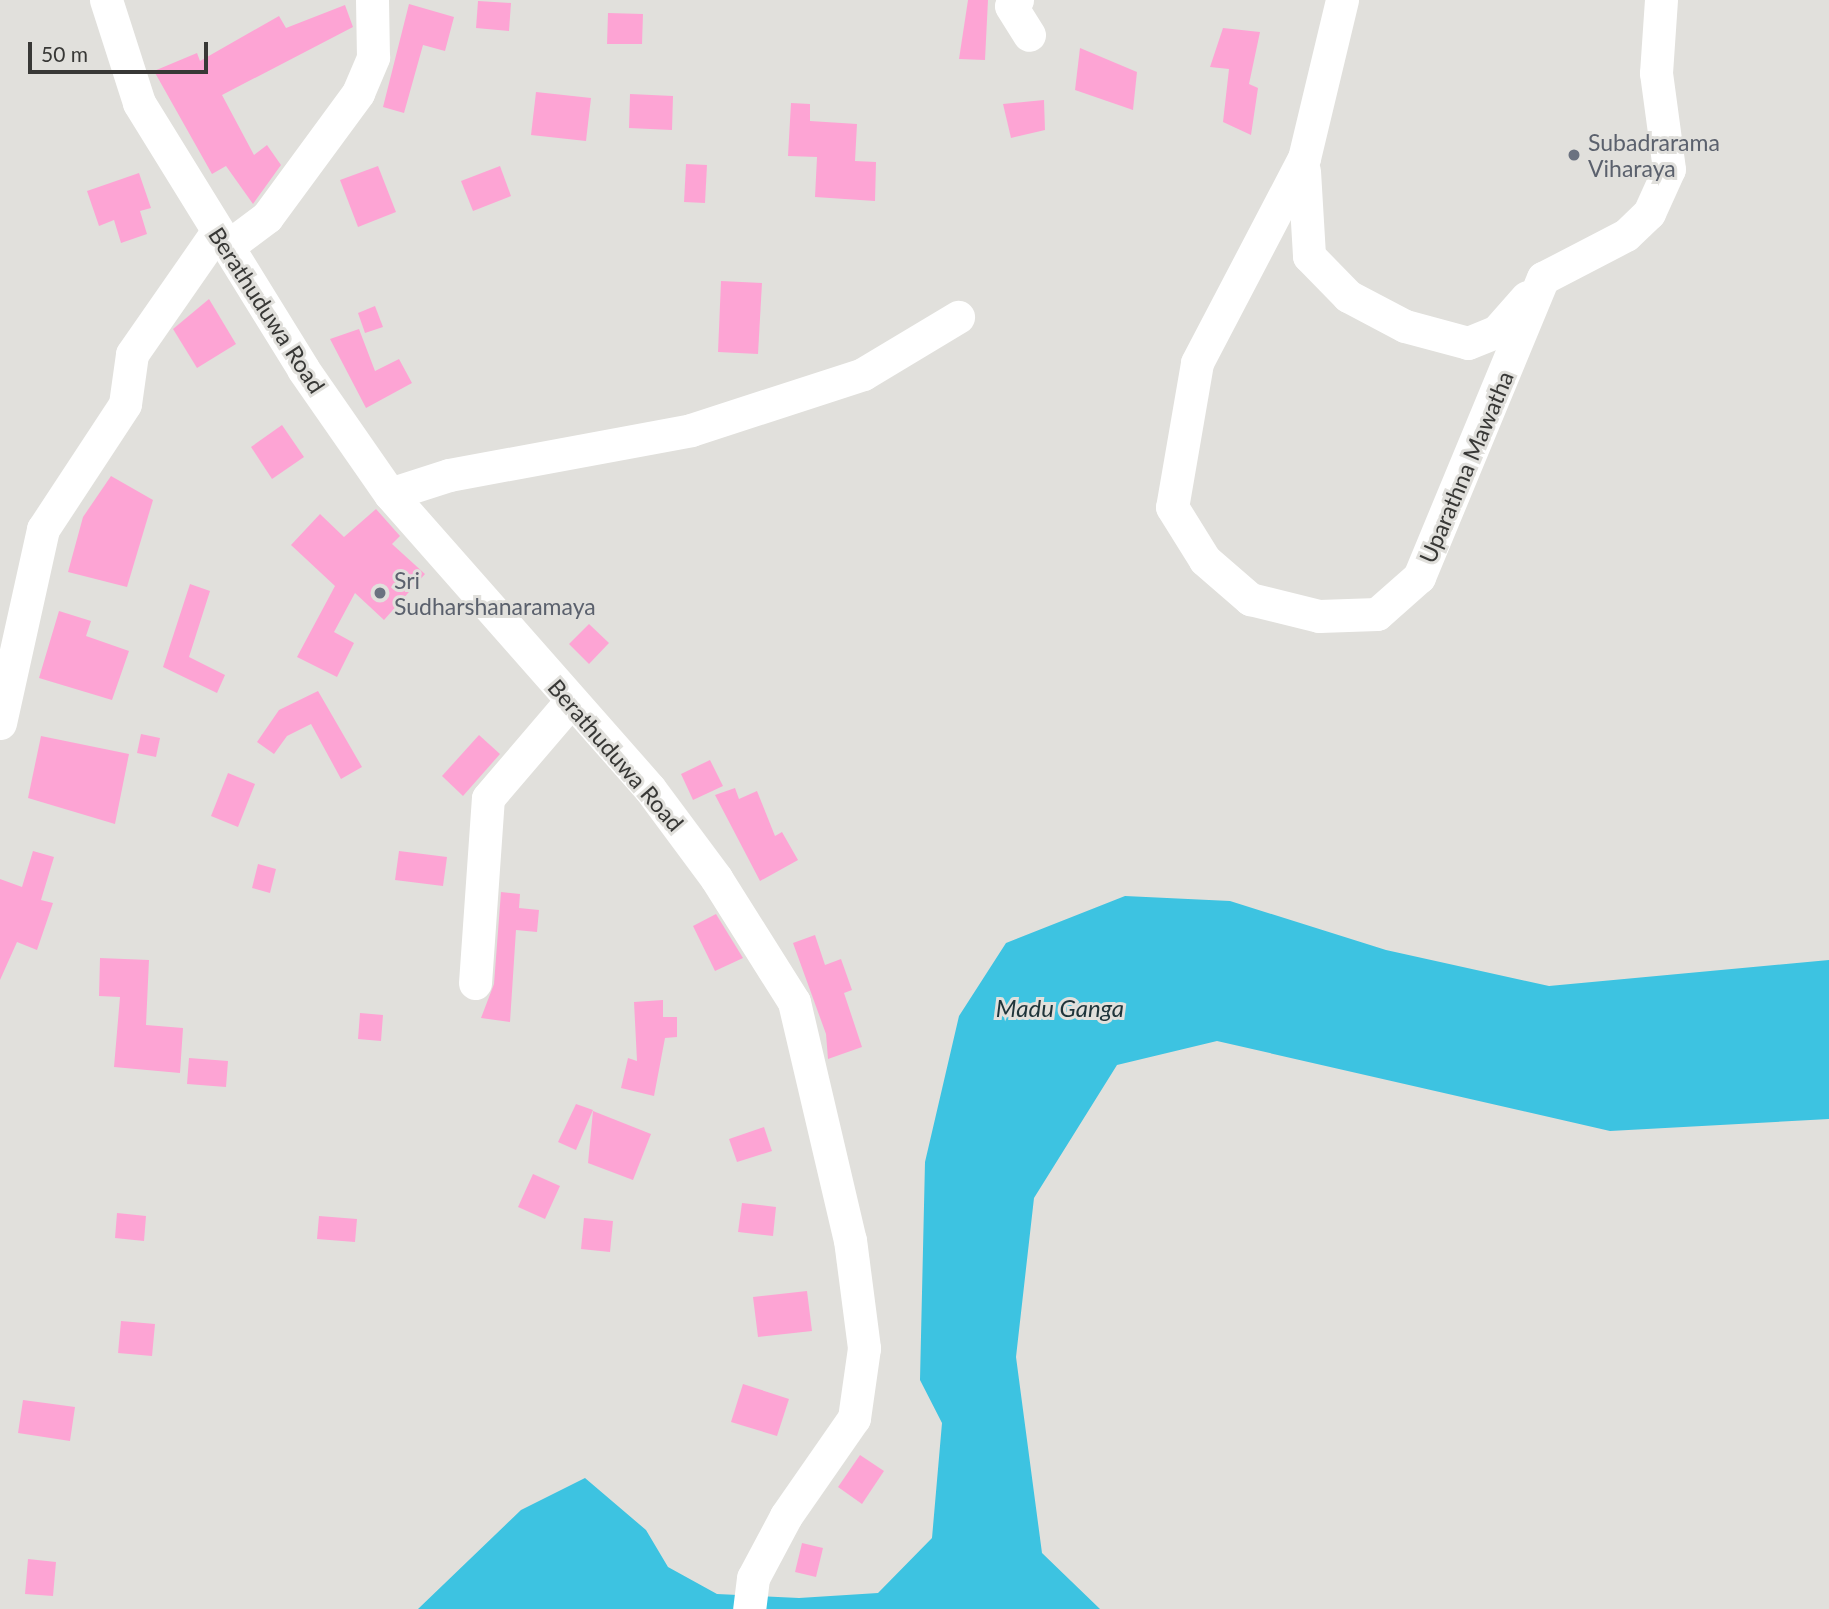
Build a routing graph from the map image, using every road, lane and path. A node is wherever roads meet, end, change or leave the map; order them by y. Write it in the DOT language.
graph roads {
  1 [pos="106,0"];
  2 [pos="372,0"];
  3 [pos="1017,0"];
  4 [pos="1342,0"];
  5 [pos="1661,0"];
  6 [pos="1029,36"];
  7 [pos="1304,158"];
  8 [pos="222,240"];
  9 [pos="1543,278"];
  10 [pos="958,317"];
  11 [pos="390,494"];
  12 [pos="570,702"];
  13 [pos="0,723"];
  14 [pos="475,983"];
  15 [pos="751,1594"];
  1 -- 8 [label="street, Berathuduwa Road"];
  2 -- 8 [label="street"];
  3 -- 6 [label="street"];
  4 -- 7 [label="street, Uparathna Mawatha"];
  5 -- 9 [label="street"];
  7 -- 9 [label="street"];
  7 -- 9 [label="street, Uparathna Mawatha"];
  8 -- 11 [label="street, Berathuduwa Road"];
  8 -- 13 [label="street"];
  10 -- 11 [label="street"];
  11 -- 12 [label="street, Berathuduwa Road"];
  12 -- 14 [label="street"];
  12 -- 15 [label="street, Berathuduwa Road"];
}
